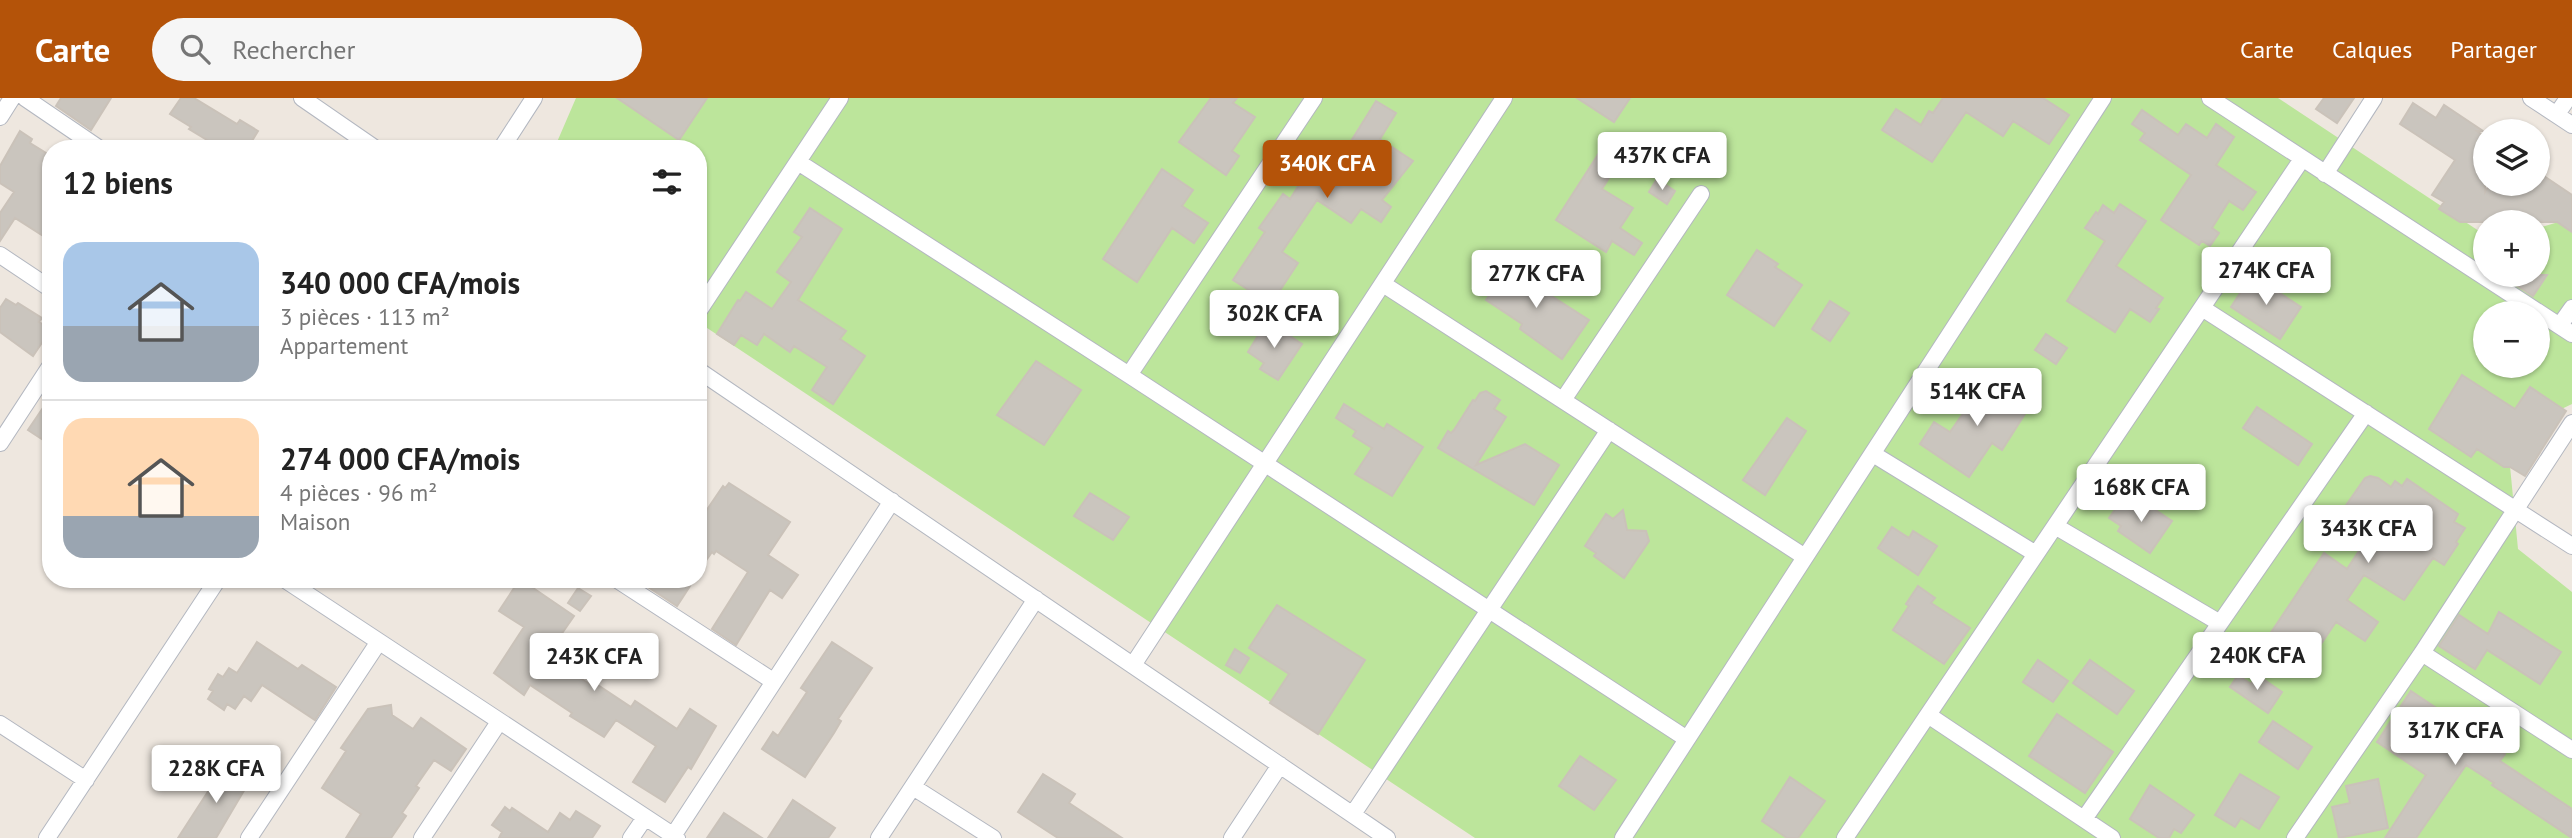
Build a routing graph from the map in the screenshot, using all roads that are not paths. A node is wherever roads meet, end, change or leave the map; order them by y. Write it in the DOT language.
graph roads {
  1 [pos="12,98"];
  2 [pos="25,98"];
  3 [pos="302,98"];
  4 [pos="534,98"];
  5 [pos="841,98"];
  6 [pos="1314,98"];
  7 [pos="1504,98"];
  8 [pos="2104,98"];
  9 [pos="2210,98"];
  10 [pos="2374,98"];
  11 [pos="2531,98"];
  12 [pos="2568,98"];
  13 [pos="2557,114"];
  14 [pos="0,117"];
  15 [pos="2572,125"];
  16 [pos="87,140"];
  17 [pos="363,140"];
  18 [pos="507,140"];
  19 [pos="2302,159"];
  20 [pos="798,162"];
  21 [pos="2325,174"];
  22 [pos="1700,194"];
  23 [pos="0,255"];
  24 [pos="42,283"];
  25 [pos="1382,284"];
  26 [pos="707,298"];
  27 [pos="2572,307"];
  28 [pos="2202,308"];
  29 [pos="2566,329"];
  30 [pos="1129,374"];
  31 [pos="42,379"];
  32 [pos="707,380"];
  33 [pos="1563,400"];
  34 [pos="2366,413"];
  35 [pos="2572,424"];
  36 [pos="1609,430"];
  37 [pos="0,443"];
  38 [pos="1872,454"];
  39 [pos="1264,464"];
  40 [pos="892,501"];
  41 [pos="2515,508"];
  42 [pos="2055,526"];
  43 [pos="2572,546"];
  44 [pos="2036,555"];
  45 [pos="1805,557"];
  46 [pos="212,588"];
  47 [pos="297,588"];
  48 [pos="630,588"];
  49 [pos="1036,599"];
  50 [pos="1489,610"];
  51 [pos="2220,623"];
  52 [pos="378,643"];
  53 [pos="2422,653"];
  54 [pos="1133,665"];
  55 [pos="773,681"];
  56 [pos="1928,715"];
  57 [pos="499,722"];
  58 [pos="0,724"];
  59 [pos="1687,739"];
  60 [pos="2572,750"];
  61 [pos="1280,765"];
  62 [pos="86,780"];
  63 [pos="913,787"];
  64 [pos="1353,814"];
  65 [pos="644,818"];
  66 [pos="2084,820"];
  67 [pos="675,837"];
  68 [pos="47,838"];
  69 [pos="249,838"];
  70 [pos="422,838"];
  71 [pos="631,838"];
  72 [pos="879,838"];
  73 [pos="993,838"];
  74 [pos="1232,838"];
  75 [pos="1387,838"];
  76 [pos="1623,838"];
  77 [pos="1845,838"];
  78 [pos="2112,838"];
  79 [pos="2295,838"];
  1 -- 14 [label="street"];
  2 -- 16 [label="street"];
  3 -- 17 [label="street"];
  4 -- 18 [label="street"];
  5 -- 20 [label="street"];
  6 -- 30 [label="street"];
  7 -- 25 [label="street"];
  8 -- 38 [label="street"];
  9 -- 19 [label="street"];
  10 -- 21 [label="street"];
  11 -- 13 [label="street"];
  12 -- 13 [label="street"];
  13 -- 15 [label="street"];
  19 -- 21 [label="street"];
  19 -- 28 [label="street"];
  20 -- 26 [label="street"];
  20 -- 30 [label="street"];
  21 -- 29 [label="street"];
  22 -- 33 [label="street"];
  23 -- 24 [label="street"];
  25 -- 33 [label="street"];
  25 -- 39 [label="street"];
  27 -- 29 [label="street"];
  28 -- 34 [label="street"];
  28 -- 42 [label="street"];
  30 -- 39 [label="street"];
  31 -- 37 [label="street"];
  32 -- 40 [label="street"];
  33 -- 36 [label="street"];
  34 -- 41 [label="street"];
  34 -- 51 [label="street"];
  35 -- 41 [label="street"];
  36 -- 45 [label="street"];
  36 -- 50 [label="street"];
  38 -- 44 [label="street"];
  38 -- 45 [label="street"];
  39 -- 50 [label="street"];
  39 -- 54 [label="street"];
  40 -- 49 [label="street"];
  40 -- 55 [label="street"];
  41 -- 43 [label="street"];
  41 -- 53 [label="street"];
  42 -- 44 [label="street"];
  42 -- 51 [label="street"];
  44 -- 56 [label="street"];
  45 -- 59 [label="street"];
  46 -- 62 [label="street"];
  47 -- 52 [label="street"];
  48 -- 55 [label="street"];
  49 -- 54 [label="street"];
  49 -- 63 [label="street"];
  50 -- 59 [label="street"];
  50 -- 64 [label="street"];
  51 -- 66 [label="street"];
  52 -- 57 [label="street"];
  52 -- 69 [label="street"];
  53 -- 60 [label="street"];
  53 -- 79 [label="street"];
  54 -- 61 [label="street"];
  55 -- 67 [label="street"];
  56 -- 66 [label="street"];
  56 -- 77 [label="street"];
  57 -- 65 [label="street"];
  57 -- 70 [label="street"];
  58 -- 62 [label="street"];
  59 -- 76 [label="street"];
  61 -- 64 [label="street"];
  61 -- 74 [label="street"];
  62 -- 68 [label="street"];
  63 -- 72 [label="street"];
  63 -- 73 [label="street"];
  64 -- 75 [label="street"];
  65 -- 67 [label="street"];
  65 -- 71 [label="street"];
  66 -- 78 [label="street"];
}
